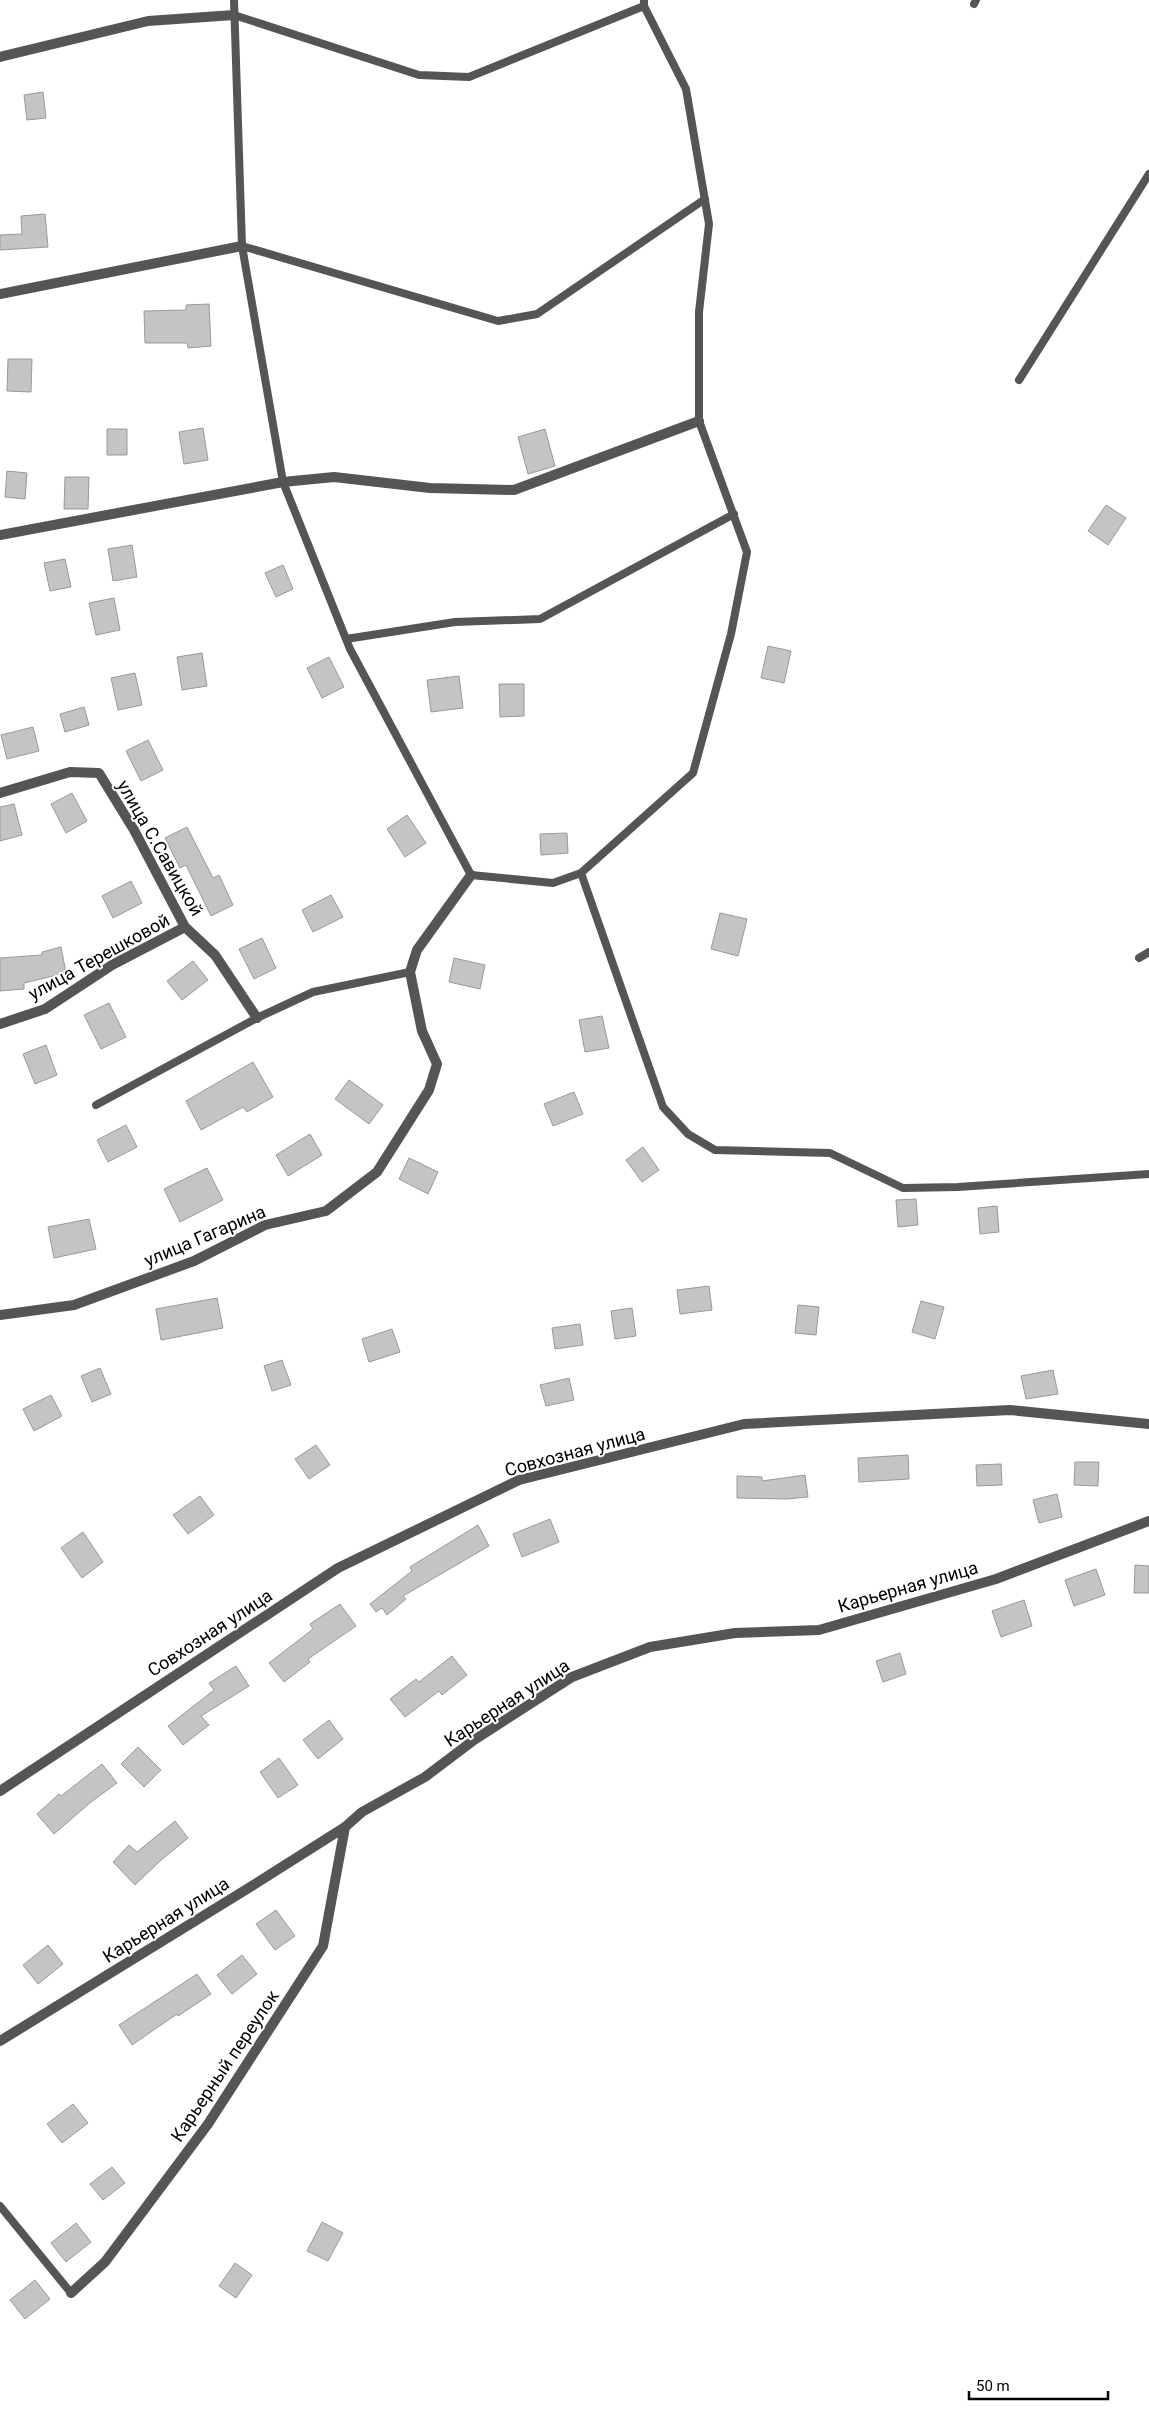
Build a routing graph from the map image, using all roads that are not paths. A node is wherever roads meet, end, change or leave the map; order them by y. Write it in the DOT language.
graph roads {
  1 [pos="234,0"];
  2 [pos="644,3"];
  3 [pos="234,15"];
  4 [pos="0,57"];
  5 [pos="1149,174"];
  6 [pos="705,199"];
  7 [pos="242,246"];
  8 [pos="0,294"];
  9 [pos="1018,380"];
  10 [pos="699,421"];
  11 [pos="283,482"];
  12 [pos="734,514"];
  13 [pos="0,535"];
  14 [pos="346,639"];
  15 [pos="0,792"];
  16 [pos="581,873"];
  17 [pos="471,875"];
  18 [pos="185,927"];
  19 [pos="1149,952"];
  20 [pos="1139,958"];
  21 [pos="410,972"];
  22 [pos="256,1018"];
  23 [pos="0,1024"];
  24 [pos="96,1105"];
  25 [pos="1149,1174"];
  26 [pos="0,1315"];
  27 [pos="1149,1424"];
  28 [pos="1149,1521"];
  29 [pos="0,1791"];
  30 [pos="345,1827"];
  31 [pos="0,2041"];
  32 [pos="0,2206"];
  33 [pos="72,2293"];
  1 -- 3 [label="lane"];
  2 -- 3 [label="lane"];
  2 -- 6 [label="lane"];
  3 -- 4 [label="street"];
  3 -- 7 [label="lane"];
  5 -- 9 [label="lane"];
  6 -- 7 [label="lane"];
  6 -- 10 [label="lane"];
  7 -- 8 [label="street"];
  7 -- 11 [label="lane"];
  10 -- 11 [label="street"];
  10 -- 12 [label="lane"];
  11 -- 13 [label="street"];
  11 -- 14 [label="lane"];
  12 -- 14 [label="lane"];
  12 -- 16 [label="lane"];
  14 -- 17 [label="lane"];
  15 -- 18 [label="street, улица С.Савицкой"];
  16 -- 17 [label="lane"];
  16 -- 25 [label="lane"];
  17 -- 21 [label="street"];
  18 -- 22 [label="street, улица С.Савицкой"];
  18 -- 23 [label="street, улица Терешковой"];
  19 -- 20 [label="lane"];
  21 -- 22 [label="lane"];
  21 -- 26 [label="street, улица Гагарина"];
  22 -- 24 [label="lane"];
  27 -- 29 [label="street, Совхозная улица"];
  28 -- 30 [label="street, Карьерная улица"];
  30 -- 31 [label="street, Карьерная улица"];
  30 -- 33 [label="street, Карьерный переулок"];
  32 -- 33 [label="lane"];
}
